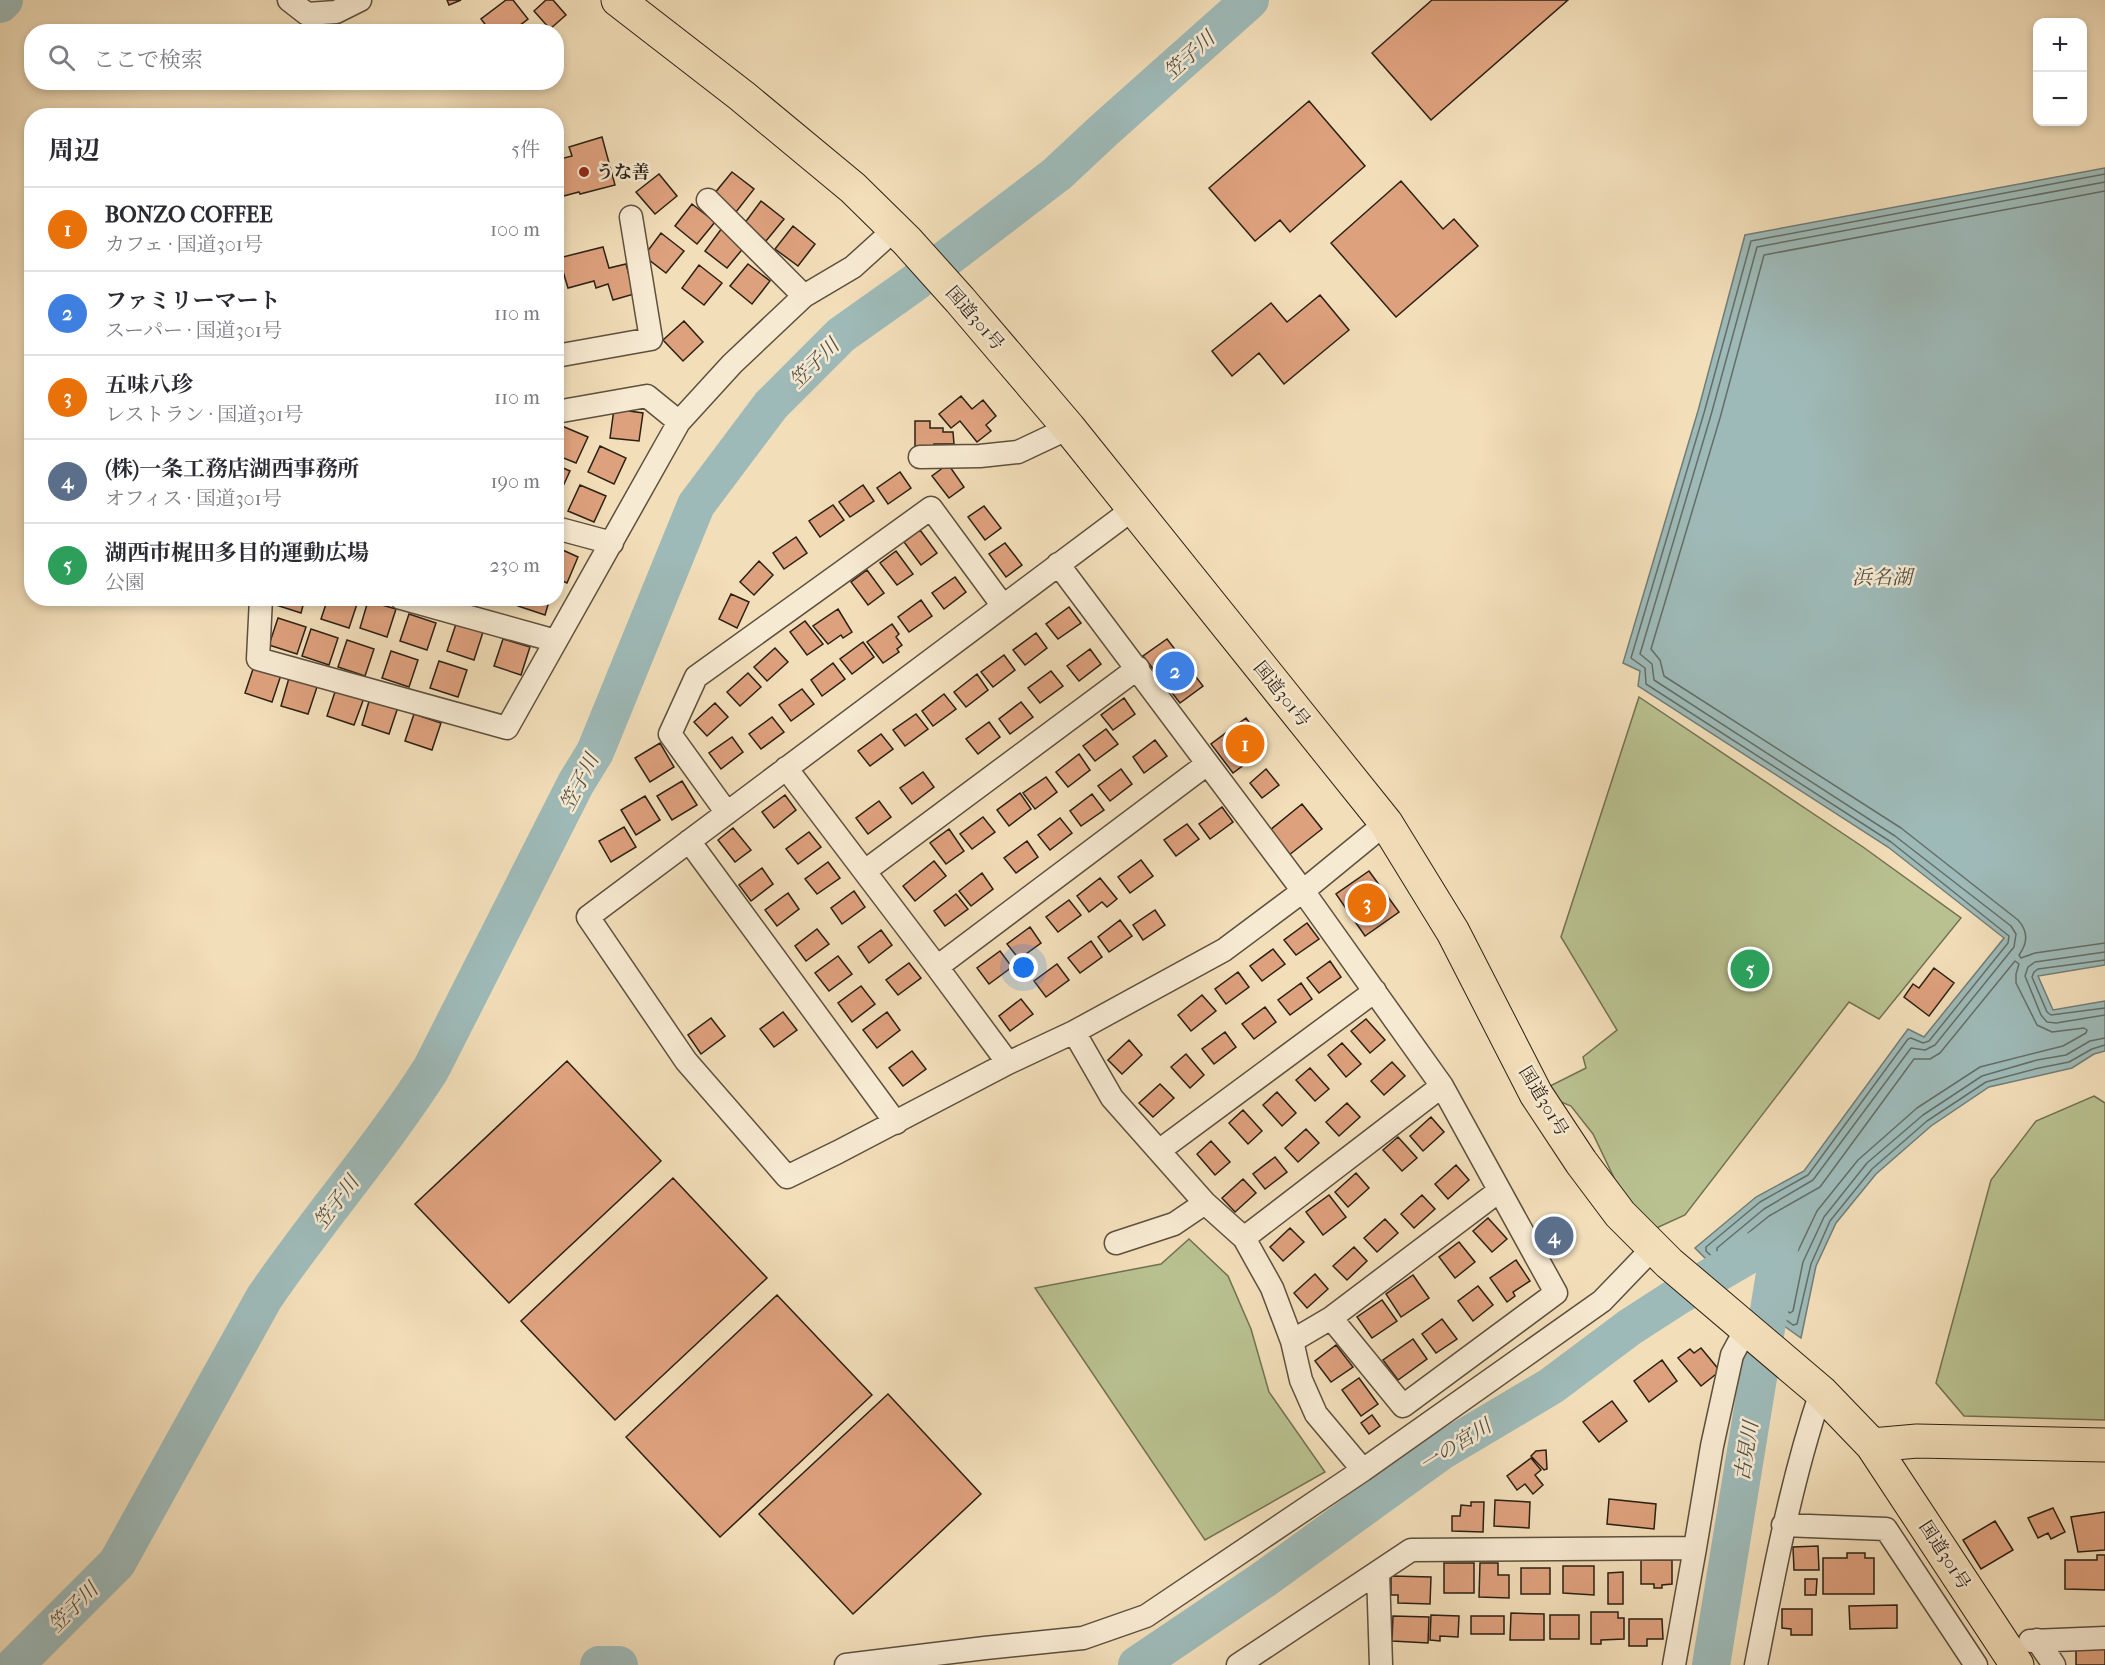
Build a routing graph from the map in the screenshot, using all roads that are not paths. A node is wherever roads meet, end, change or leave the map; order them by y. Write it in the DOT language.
graph roads {
  1 [pos="289,0"];
  2 [pos="360,0"];
  3 [pos="618,0"];
  4 [pos="708,200"];
  5 [pos="631,217"];
  6 [pos="901,235"];
  7 [pos="804,296"];
  8 [pos="564,355"];
  9 [pos="564,411"];
  10 [pos="679,422"];
  11 [pos="1069,428"];
  12 [pos="920,457"];
  13 [pos="1132,509"];
  14 [pos="564,530"];
  15 [pos="612,543"];
  16 [pos="1058,564"];
  17 [pos="261,606"];
  18 [pos="430,606"];
  19 [pos="1003,606"];
  20 [pos="556,641"];
  21 [pos="1138,668"];
  22 [pos="1207,764"];
  23 [pos="786,768"];
  24 [pos="727,813"];
  25 [pos="1386,823"];
  26 [pos="689,841"];
  27 [pos="865,871"];
  28 [pos="1303,891"];
  29 [pos="937,967"];
  30 [pos="1375,991"];
  31 [pos="1074,1032"];
  32 [pos="1008,1063"];
  33 [pos="1442,1086"];
  34 [pos="896,1123"];
  35 [pos="1160,1150"];
  36 [pos="1499,1191"];
  37 [pos="1205,1203"];
  38 [pos="1244,1238"];
  39 [pos="1116,1243"];
  40 [pos="1648,1262"];
  41 [pos="1331,1318"];
  42 [pos="1750,1332"];
  43 [pos="1292,1341"];
  44 [pos="1821,1392"];
  45 [pos="1872,1445"];
  46 [pos="2105,1445"];
  47 [pos="1363,1470"];
  48 [pos="1783,1526"];
  49 [pos="1695,1548"];
  50 [pos="1378,1572"];
  51 [pos="2105,1638"];
  52 [pos="2024,1651"];
  53 [pos="846,1665"];
  54 [pos="1238,1665"];
  55 [pos="1381,1665"];
  56 [pos="1674,1665"];
  57 [pos="1756,1665"];
  58 [pos="1976,1665"];
  59 [pos="2054,1665"];
  1 -- 2 [label="street"];
  3 -- 6 [label="highway, 国道301号"];
  4 -- 7 [label="street"];
  5 -- 8 [label="street"];
  6 -- 7 [label="street"];
  6 -- 11 [label="highway, 国道301号"];
  7 -- 10 [label="street"];
  9 -- 10 [label="street"];
  10 -- 15 [label="street"];
  11 -- 12 [label="street"];
  11 -- 13 [label="highway, 国道301号"];
  13 -- 16 [label="street"];
  13 -- 25 [label="highway, 国道301号"];
  14 -- 15 [label="street"];
  15 -- 20 [label="street"];
  16 -- 19 [label="street"];
  16 -- 21 [label="street"];
  17 -- 20 [label="street"];
  18 -- 20 [label="street"];
  19 -- 23 [label="street"];
  19 -- 24 [label="street"];
  21 -- 22 [label="street"];
  21 -- 27 [label="street"];
  22 -- 28 [label="street"];
  22 -- 29 [label="street"];
  23 -- 24 [label="street"];
  23 -- 27 [label="street"];
  24 -- 26 [label="street"];
  25 -- 28 [label="street"];
  25 -- 40 [label="highway, 国道301号"];
  26 -- 34 [label="street"];
  26 -- 34 [label="street"];
  27 -- 29 [label="street"];
  28 -- 30 [label="street"];
  28 -- 31 [label="street"];
  29 -- 32 [label="street"];
  30 -- 33 [label="street"];
  30 -- 35 [label="street"];
  31 -- 32 [label="street"];
  31 -- 35 [label="street"];
  32 -- 34 [label="street"];
  33 -- 36 [label="street"];
  33 -- 38 [label="street"];
  35 -- 37 [label="street"];
  36 -- 41 [label="street"];
  36 -- 41 [label="street"];
  37 -- 38 [label="street"];
  37 -- 39 [label="street"];
  38 -- 43 [label="street"];
  40 -- 42 [label="highway, 国道301号"];
  40 -- 47 [label="street"];
  41 -- 43 [label="street"];
  42 -- 44 [label="highway, 国道301号"];
  42 -- 49 [label="street"];
  43 -- 47 [label="street"];
  44 -- 45 [label="highway, 国道301号"];
  44 -- 48 [label="street"];
  45 -- 46 [label="highway"];
  45 -- 52 [label="highway, 国道301号"];
  47 -- 53 [label="street"];
  48 -- 57 [label="street"];
  48 -- 58 [label="street"];
  49 -- 50 [label="street"];
  49 -- 56 [label="street"];
  50 -- 54 [label="street"];
  50 -- 55 [label="street"];
  51 -- 52 [label="street"];
  52 -- 59 [label="street"];
}
